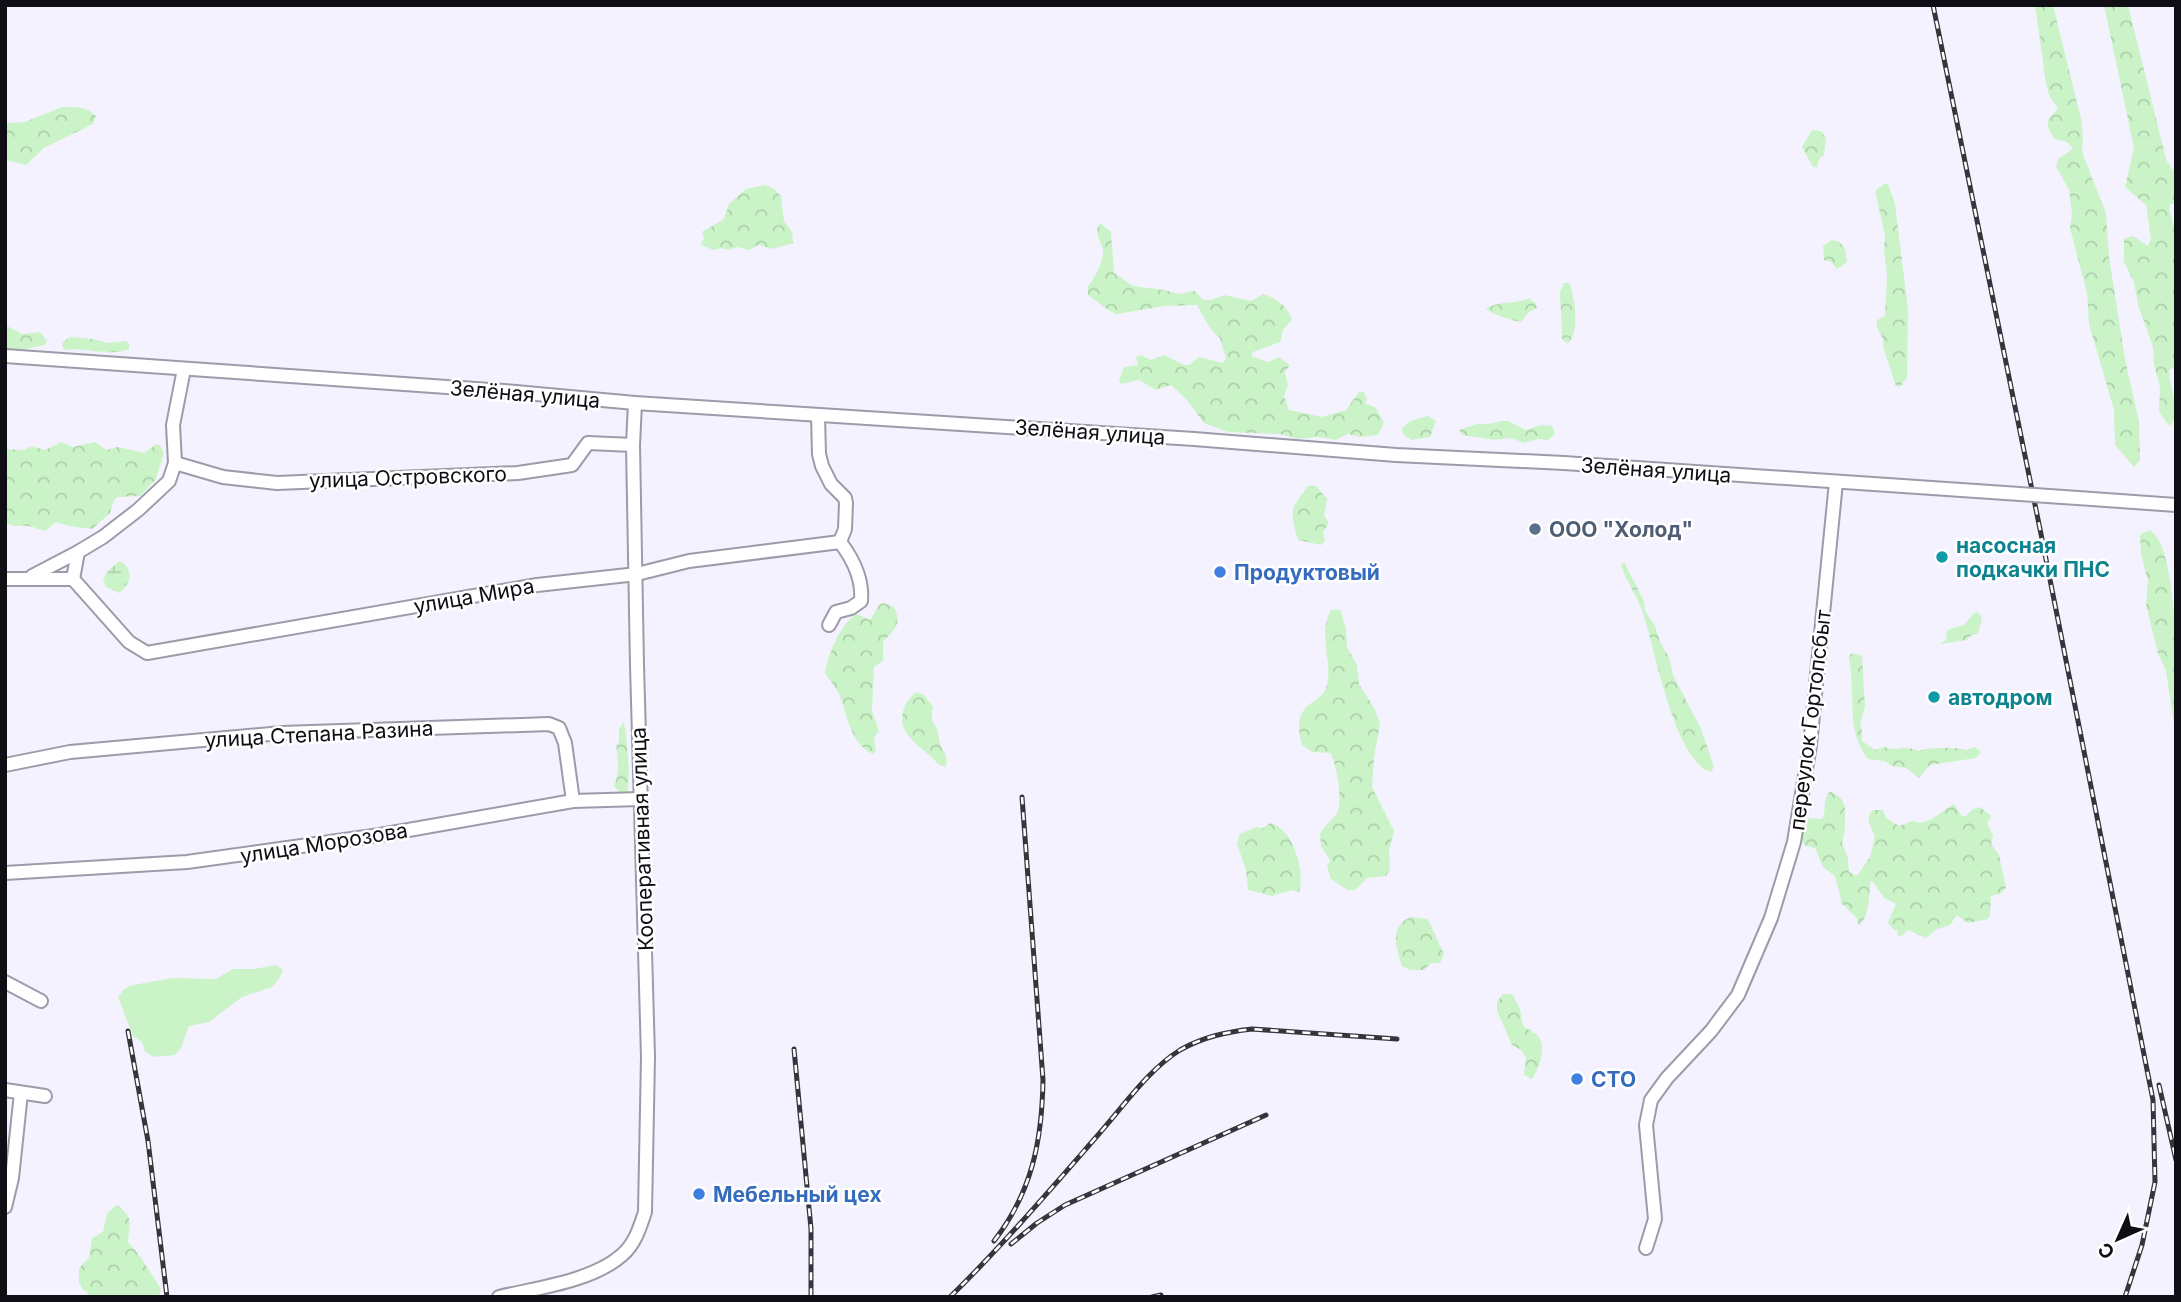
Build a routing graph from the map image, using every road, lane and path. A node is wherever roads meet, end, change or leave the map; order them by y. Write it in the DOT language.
graph roads {
  1 [pos="5,356"];
  2 [pos="184,369"];
  3 [pos="635,403"];
  4 [pos="818,416"];
  5 [pos="633,445"];
  6 [pos="175,463"];
  7 [pos="1836,482"];
  8 [pos="2176,505"];
  9 [pos="840,542"];
  10 [pos="78,551"];
  11 [pos="637,574"];
  12 [pos="30,577"];
  13 [pos="5,579"];
  14 [pos="74,579"];
  15 [pos="829,625"];
  16 [pos="5,765"];
  17 [pos="640,799"];
  18 [pos="573,800"];
  19 [pos="5,873"];
  20 [pos="5,982"];
  21 [pos="41,1001"];
  22 [pos="5,1090"];
  23 [pos="21,1093"];
  24 [pos="45,1096"];
  25 [pos="5,1207"];
  26 [pos="1646,1248"];
  27 [pos="499,1297"];
  1 -- 2 [label="street, Зелёная улица"];
  2 -- 3 [label="street, Зелёная улица"];
  2 -- 6 [label="street"];
  3 -- 4 [label="street, Зелёная улица"];
  3 -- 5 [label="street, Кооперативная улица"];
  4 -- 7 [label="street, Зелёная улица"];
  4 -- 9 [label="street"];
  5 -- 6 [label="street, улица Островского"];
  5 -- 11 [label="street, Кооперативная улица"];
  6 -- 10 [label="street"];
  7 -- 8 [label="street, Зелёная улица, bridge"];
  7 -- 26 [label="street, переулок Гортопсбыт"];
  9 -- 11 [label="street, улица Мира"];
  9 -- 15 [label="street"];
  10 -- 12 [label="street"];
  10 -- 14 [label="street"];
  11 -- 14 [label="street, улица Мира"];
  11 -- 17 [label="street, Кооперативная улица"];
  12 -- 13 [label="street"];
  12 -- 14 [label="street"];
  16 -- 18 [label="street, улица Степана Разина"];
  17 -- 18 [label="street, улица Морозова"];
  17 -- 27 [label="street, Кооперативная улица"];
  18 -- 19 [label="street, улица Морозова"];
  20 -- 21 [label="street"];
  22 -- 23 [label="street"];
  23 -- 24 [label="street"];
  23 -- 25 [label="street"];
}
